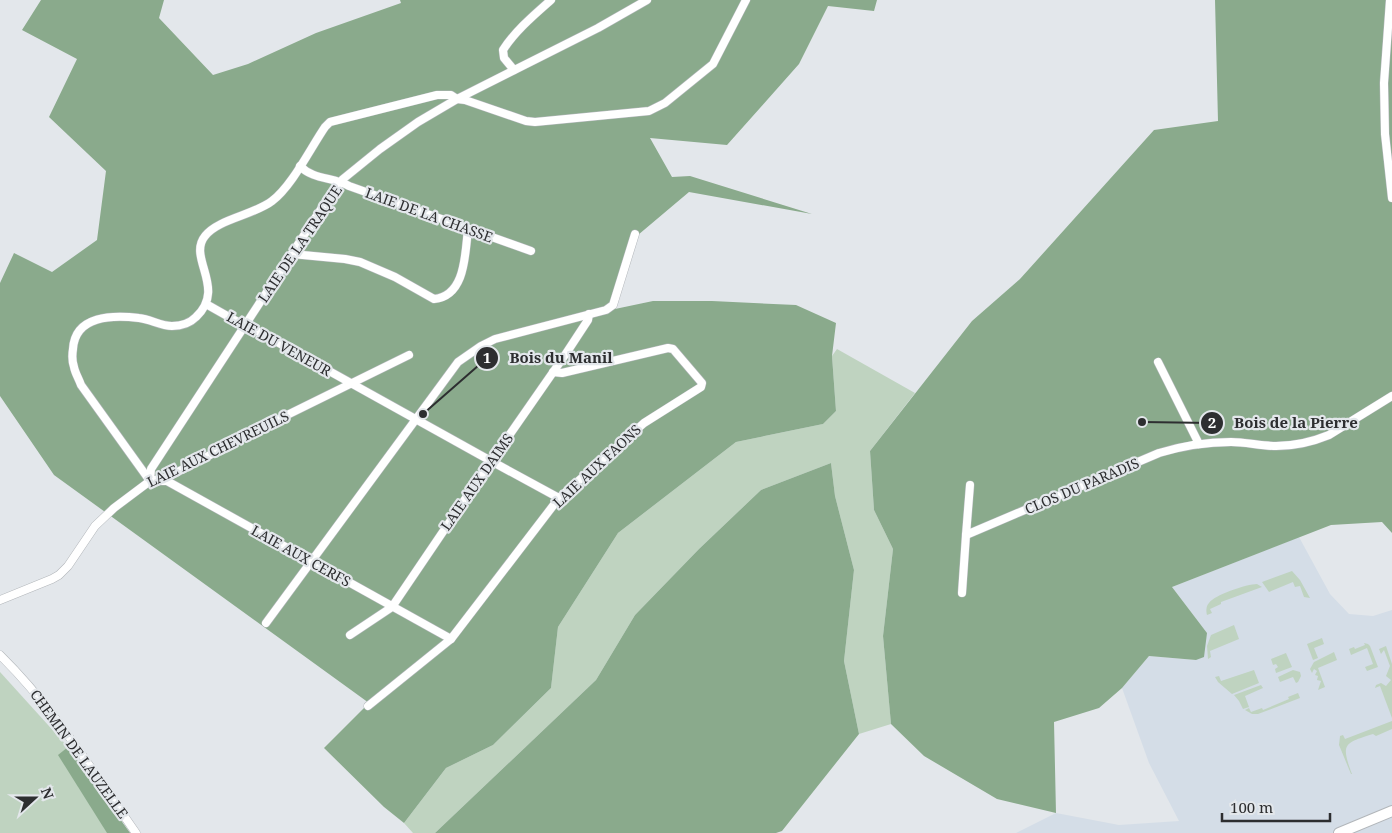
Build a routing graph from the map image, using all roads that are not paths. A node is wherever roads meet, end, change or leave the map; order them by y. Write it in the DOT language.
graph roads {
  1 [pos="552,0"];
  2 [pos="647,0"];
  3 [pos="746,0"];
  4 [pos="1390,0"];
  5 [pos="639,2"];
  6 [pos="514,70"];
  7 [pos="457,99"];
  8 [pos="300,166"];
  9 [pos="341,182"];
  10 [pos="1392,198"];
  11 [pos="468,229"];
  12 [pos="635,234"];
  13 [pos="531,251"];
  14 [pos="292,254"];
  15 [pos="206,304"];
  16 [pos="589,314"];
  17 [pos="245,326"];
  18 [pos="409,355"];
  19 [pos="1158,362"];
  20 [pos="553,372"];
  21 [pos="351,384"];
  22 [pos="1392,396"];
  23 [pos="415,418"];
  24 [pos="1199,444"];
  25 [pos="491,461"];
  26 [pos="150,481"];
  27 [pos="970,486"];
  28 [pos="559,498"];
  29 [pos="966,535"];
  30 [pos="311,562"];
  31 [pos="962,593"];
  32 [pos="0,600"];
  33 [pos="392,607"];
  34 [pos="266,623"];
  35 [pos="350,635"];
  36 [pos="451,639"];
  37 [pos="0,655"];
  38 [pos="368,706"];
  39 [pos="1392,811"];
  40 [pos="136,833"];
  41 [pos="1339,833"];
  1 -- 6 [label="street"];
  2 -- 5 [label="street, LAIE DE LA TRAQUE"];
  3 -- 7 [label="street"];
  4 -- 10 [label="street"];
  5 -- 6 [label="street, LAIE DE LA TRAQUE"];
  6 -- 7 [label="street, LAIE DE LA TRAQUE"];
  7 -- 8 [label="street"];
  7 -- 9 [label="street, LAIE DE LA TRAQUE"];
  8 -- 9 [label="street, LAIE DE LA CHASSE"];
  8 -- 15 [label="street"];
  9 -- 11 [label="street, LAIE DE LA CHASSE"];
  9 -- 14 [label="street, LAIE DE LA TRAQUE"];
  11 -- 13 [label="street, LAIE DE LA CHASSE"];
  11 -- 14 [label="street"];
  12 -- 16 [label="street"];
  14 -- 17 [label="street, LAIE DE LA TRAQUE"];
  15 -- 17 [label="street, LAIE DU VENEUR"];
  15 -- 26 [label="street"];
  16 -- 20 [label="street, LAIE AUX DAIMS"];
  16 -- 23 [label="street"];
  17 -- 21 [label="street, LAIE DU VENEUR"];
  17 -- 26 [label="street, LAIE DE LA TRAQUE"];
  18 -- 21 [label="street, LAIE AUX CHEVREUILS"];
  19 -- 24 [label="street"];
  20 -- 25 [label="street, LAIE AUX DAIMS"];
  20 -- 28 [label="street, LAIE AUX FAONS"];
  21 -- 23 [label="street, LAIE DU VENEUR"];
  21 -- 26 [label="street, LAIE AUX CHEVREUILS"];
  22 -- 24 [label="street, CLOS DU PARADIS"];
  23 -- 25 [label="street, LAIE DU VENEUR"];
  23 -- 30 [label="street"];
  24 -- 29 [label="street, CLOS DU PARADIS"];
  25 -- 28 [label="street, LAIE DU VENEUR"];
  25 -- 33 [label="street, LAIE AUX DAIMS"];
  26 -- 30 [label="street, LAIE AUX CERFS"];
  26 -- 32 [label="street, LAIE AUX CHEVREUILS"];
  27 -- 29 [label="street"];
  28 -- 36 [label="street, LAIE AUX FAONS"];
  29 -- 31 [label="street"];
  30 -- 33 [label="street, LAIE AUX CERFS"];
  30 -- 34 [label="street"];
  33 -- 35 [label="street, LAIE AUX DAIMS"];
  33 -- 36 [label="street, LAIE AUX CERFS"];
  36 -- 38 [label="street, LAIE AUX FAONS"];
  37 -- 40 [label="street, CHEMIN DE LAUZELLE"];
  39 -- 41 [label="main road"];
}
